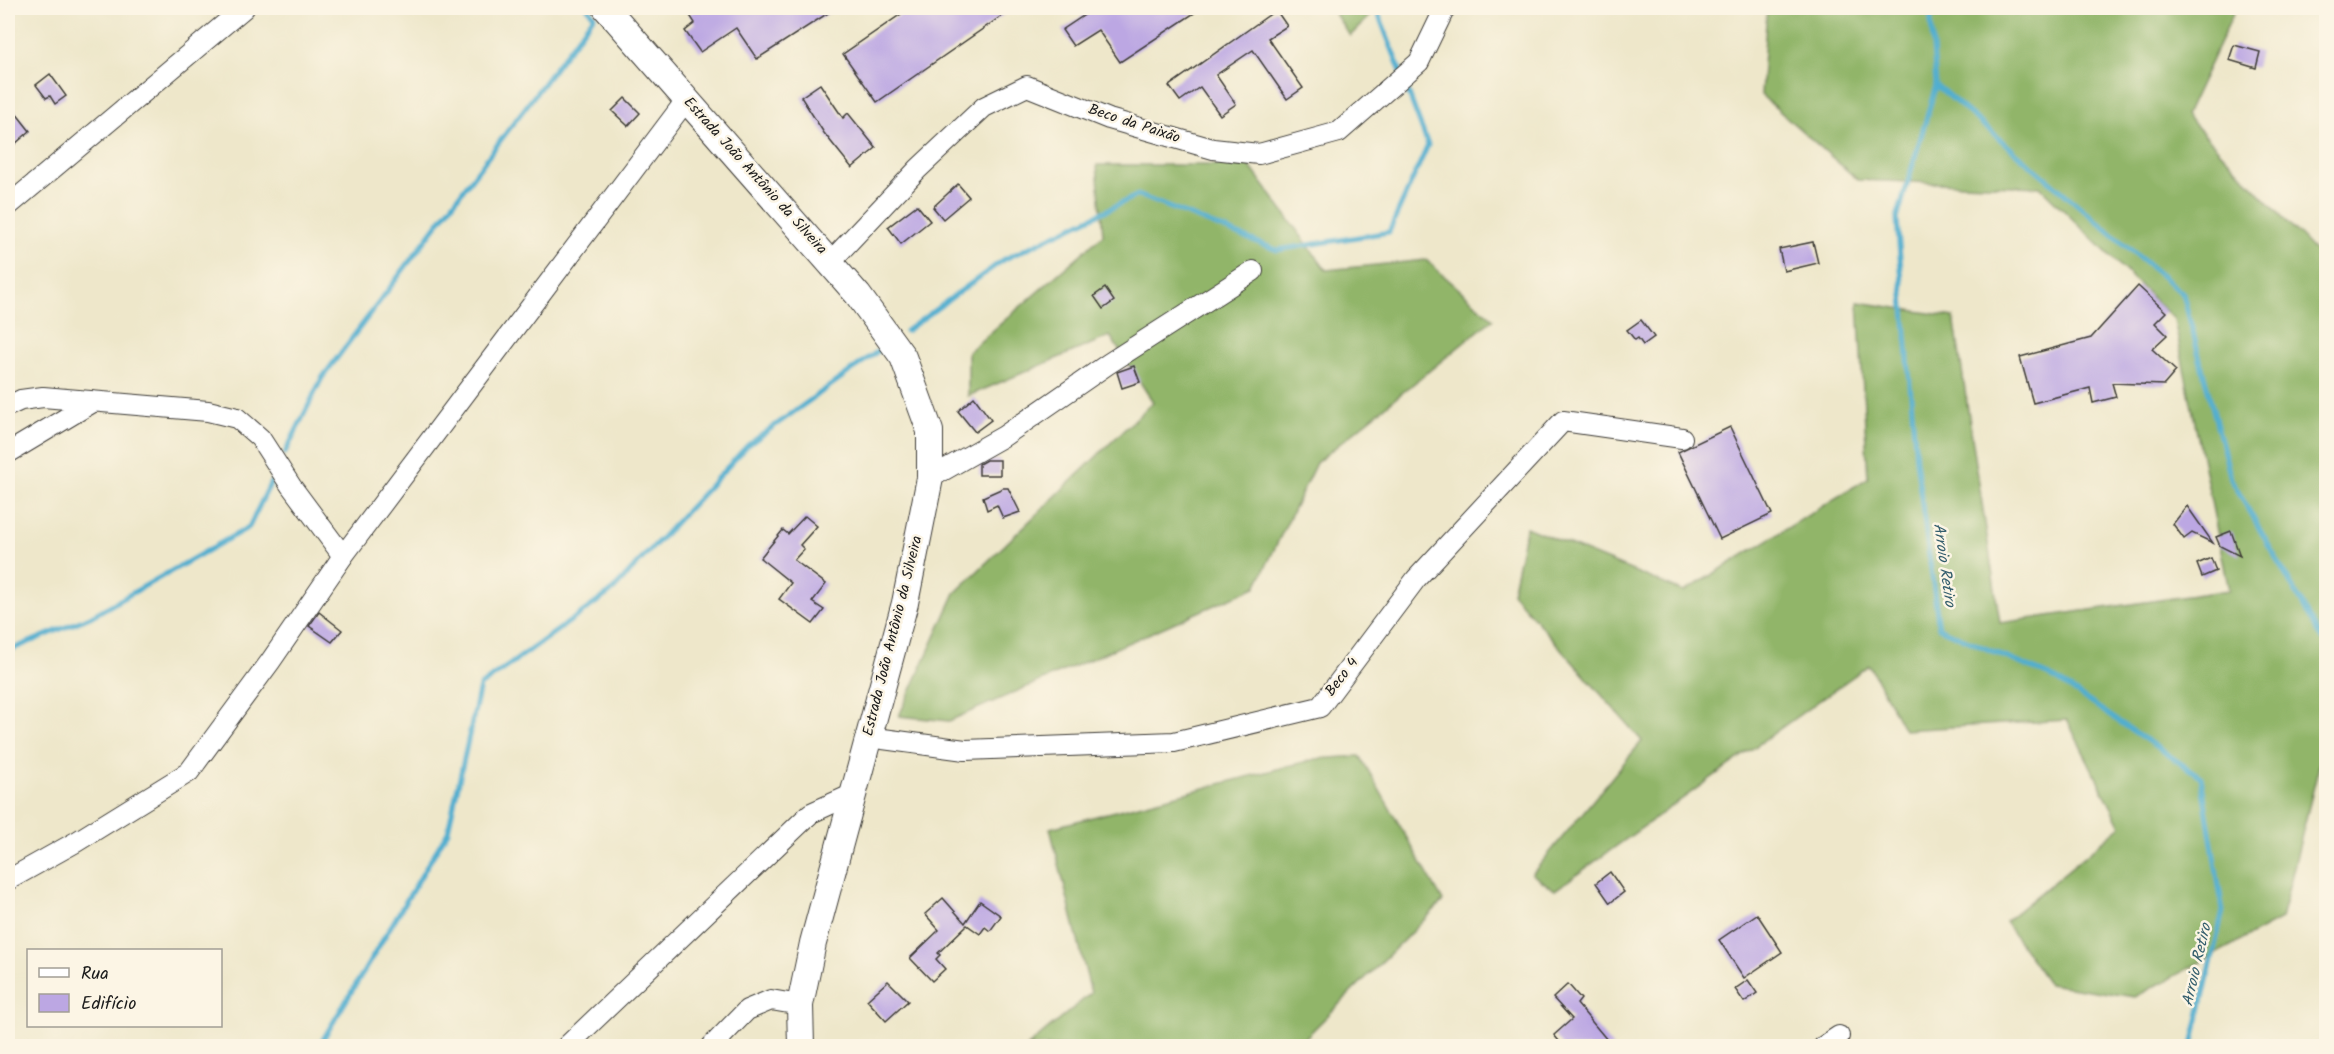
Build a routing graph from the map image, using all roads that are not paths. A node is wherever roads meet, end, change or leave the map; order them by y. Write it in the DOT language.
graph roads {
  1 [pos="244,8"];
  2 [pos="606,8"];
  3 [pos="1445,8"];
  4 [pos="687,99"];
  5 [pos="8,206"];
  6 [pos="831,261"];
  7 [pos="1253,271"];
  8 [pos="93,402"];
  9 [pos="8,406"];
  10 [pos="1682,438"];
  11 [pos="8,453"];
  12 [pos="930,478"];
  13 [pos="343,556"];
  14 [pos="868,737"];
  15 [pos="853,794"];
  16 [pos="8,880"];
  17 [pos="800,1005"];
  18 [pos="567,1047"];
  19 [pos="712,1047"];
  20 [pos="801,1047"];
  1 -- 5 [label="street"];
  2 -- 4 [label="main road, Estrada João Antônio da Silveira"];
  3 -- 6 [label="street, Beco da Paixão"];
  4 -- 6 [label="main road, Estrada João Antônio da Silveira"];
  4 -- 13 [label="street"];
  6 -- 12 [label="main road, Estrada João Antônio da Silveira"];
  7 -- 12 [label="street"];
  8 -- 9 [label="street"];
  8 -- 11 [label="street"];
  8 -- 13 [label="street"];
  10 -- 14 [label="street, Beco 4"];
  12 -- 14 [label="main road, Estrada João Antônio da Silveira"];
  13 -- 16 [label="street"];
  14 -- 15 [label="main road, Estrada João Antônio da Silveira"];
  15 -- 17 [label="main road, Estrada João Antônio da Silveira"];
  15 -- 18 [label="street"];
  17 -- 19 [label="street"];
  17 -- 20 [label="main road, Estrada João Antônio da Silveira"];
}
